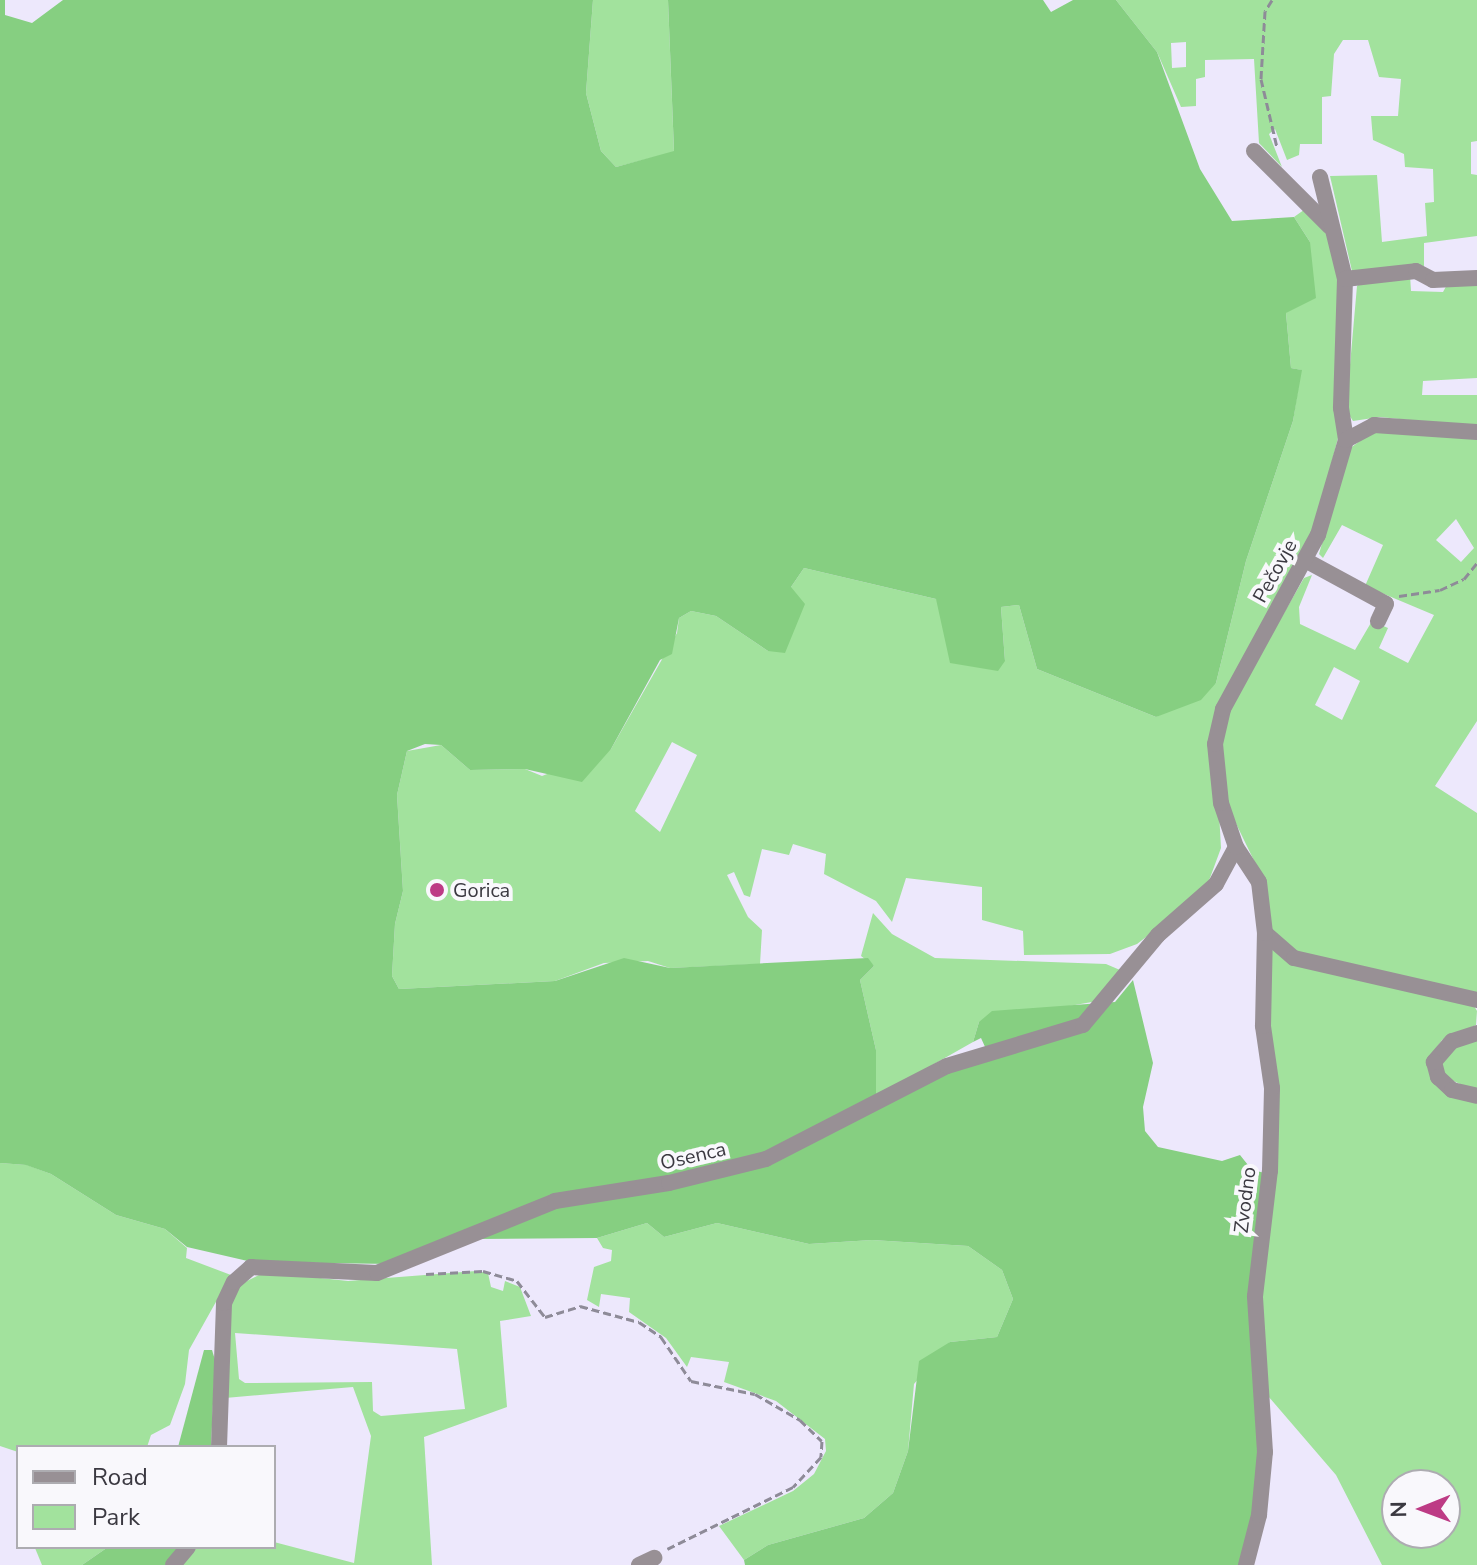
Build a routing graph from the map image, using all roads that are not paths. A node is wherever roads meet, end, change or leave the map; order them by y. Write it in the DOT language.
graph roads {
  1 [pos="1254,151"];
  2 [pos="1320,177"];
  3 [pos="1333,231"];
  4 [pos="1477,278"];
  5 [pos="1345,279"];
  6 [pos="1477,432"];
  7 [pos="1346,440"];
  8 [pos="1305,560"];
  9 [pos="1378,621"];
  10 [pos="1236,847"];
  11 [pos="1265,933"];
  12 [pos="1477,1000"];
  13 [pos="1477,1033"];
  14 [pos="1477,1096"];
  15 [pos="219,1445"];
  16 [pos="186,1549"];
  17 [pos="173,1565"];
  18 [pos="1246,1565"];
  1 -- 3 [label="street"];
  2 -- 3 [label="street"];
  3 -- 5 [label="street"];
  4 -- 5 [label="street"];
  5 -- 7 [label="street"];
  6 -- 7 [label="street"];
  7 -- 8 [label="street, Pečovje"];
  8 -- 9 [label="street"];
  8 -- 10 [label="street, Pečovje"];
  10 -- 11 [label="street, Zvodno"];
  10 -- 15 [label="street, Osenca"];
  11 -- 12 [label="street"];
  11 -- 18 [label="street, Zvodno"];
  13 -- 14 [label="street"];
  16 -- 17 [label="street"];
}
